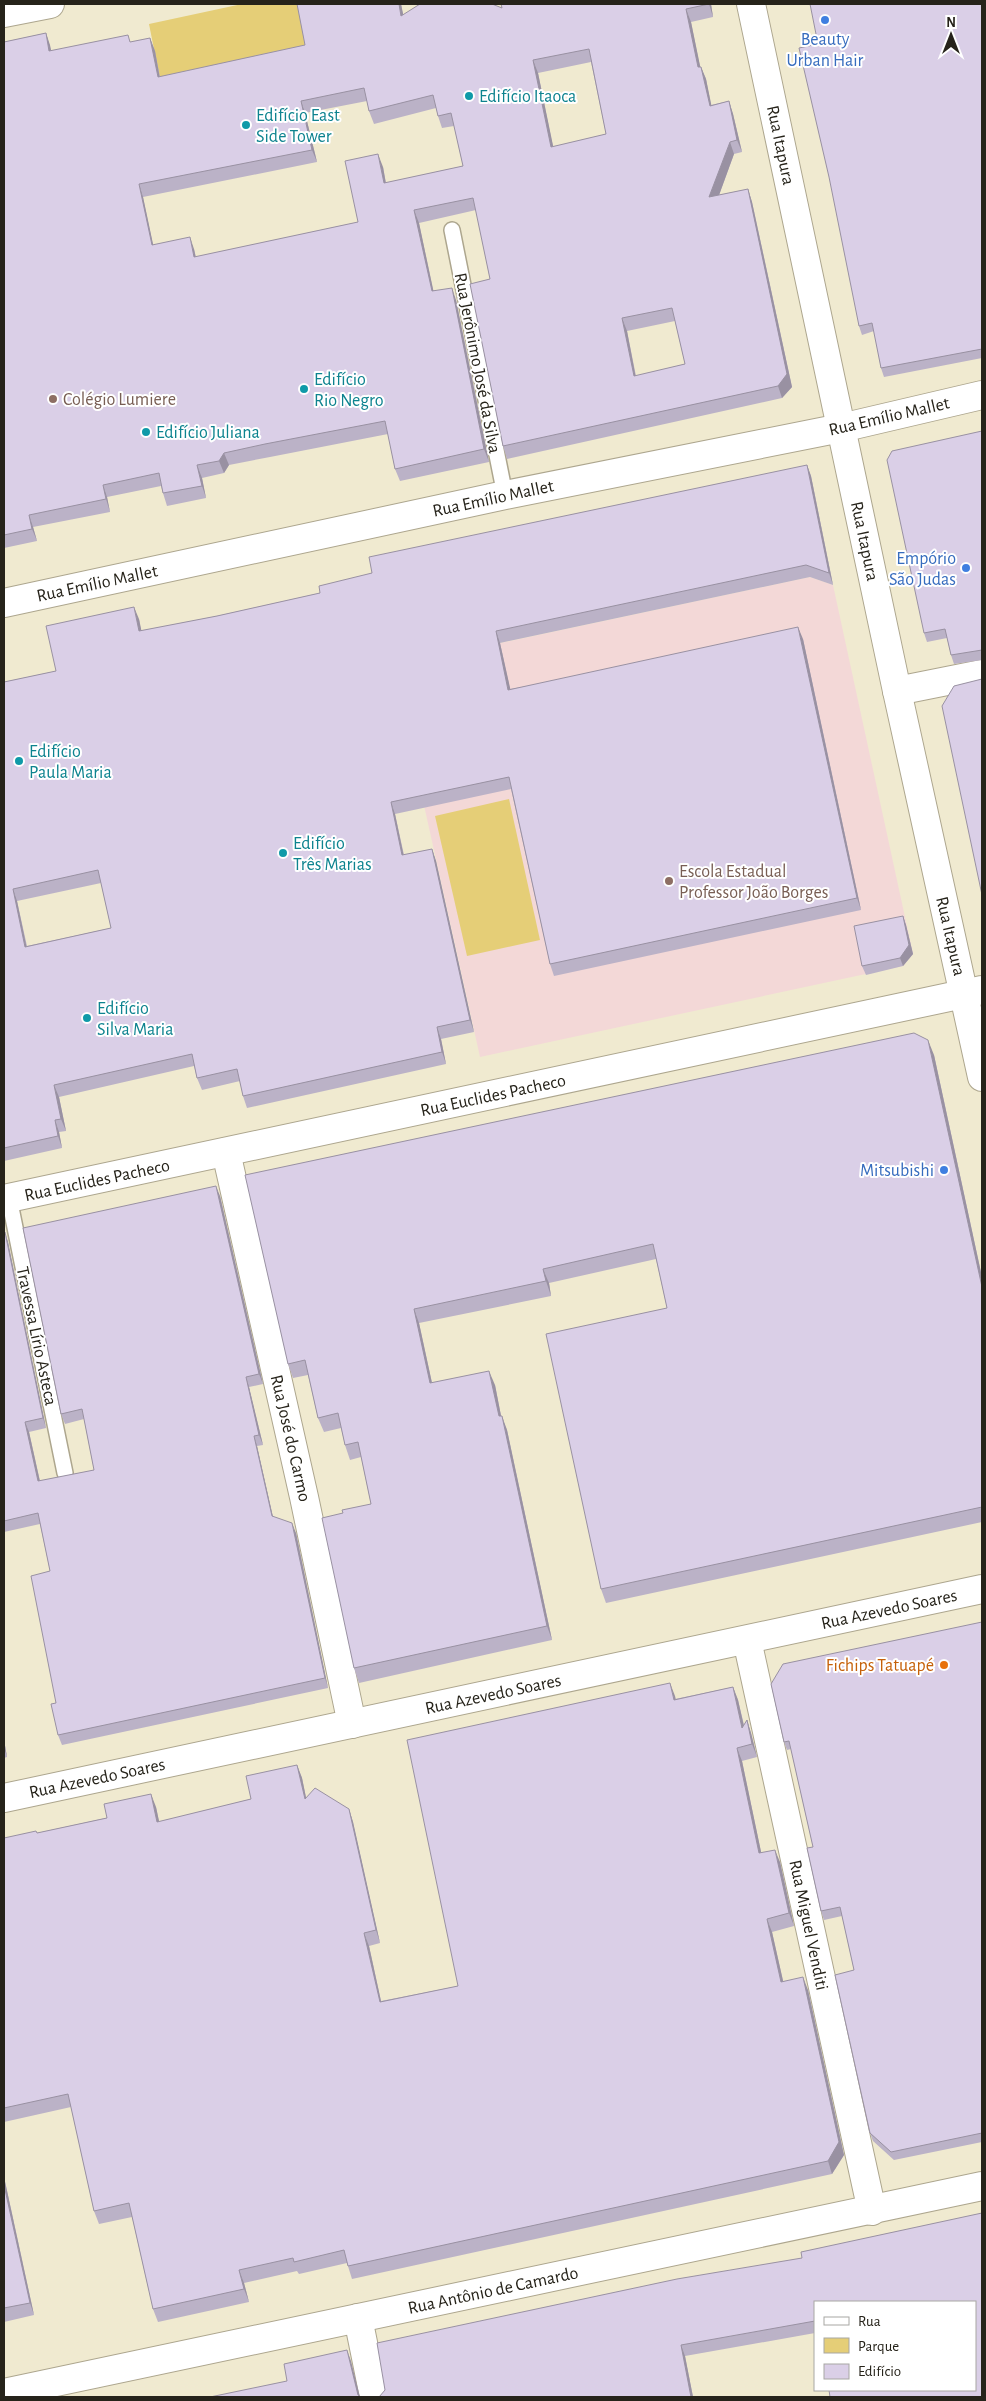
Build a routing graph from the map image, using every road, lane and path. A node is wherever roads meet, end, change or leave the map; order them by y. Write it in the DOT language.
graph roads {
  1 [pos="50,4"];
  2 [pos="751,4"];
  3 [pos="4,13"];
  4 [pos="452,230"];
  5 [pos="982,396"];
  6 [pos="841,428"];
  7 [pos="505,495"];
  8 [pos="4,603"];
  9 [pos="982,674"];
  10 [pos="897,692"];
  11 [pos="973,992"];
  12 [pos="982,1077"];
  13 [pos="226,1152"];
  14 [pos="6,1199"];
  15 [pos="65,1473"];
  16 [pos="982,1589"];
  17 [pos="746,1640"];
  18 [pos="352,1724"];
  19 [pos="4,1798"];
  20 [pos="982,2186"];
  21 [pos="872,2211"];
  22 [pos="358,2318"];
  23 [pos="4,2393"];
  24 [pos="374,2397"];
  1 -- 3 [label="street"];
  2 -- 6 [label="street, Rua Itapura"];
  4 -- 7 [label="lane, Rua Jerônimo José da Silva"];
  5 -- 6 [label="street, Rua Emílio Mallet"];
  6 -- 7 [label="street, Rua Emílio Mallet"];
  6 -- 10 [label="street, Rua Itapura"];
  7 -- 8 [label="street, Rua Emílio Mallet"];
  9 -- 10 [label="street"];
  10 -- 11 [label="street, Rua Itapura"];
  11 -- 12 [label="street, Rua Itapura"];
  11 -- 13 [label="street, Rua Euclides Pacheco"];
  13 -- 14 [label="street, Rua Euclides Pacheco"];
  13 -- 18 [label="street, Rua José do Carmo"];
  14 -- 15 [label="lane, Travessa Lírio Asteca"];
  16 -- 17 [label="street, Rua Azevedo Soares"];
  17 -- 18 [label="street, Rua Azevedo Soares"];
  17 -- 21 [label="street, Rua Miguel Venditi"];
  18 -- 19 [label="street, Rua Azevedo Soares"];
  20 -- 21 [label="street, Rua Antônio de Camardo"];
  21 -- 22 [label="street, Rua Antônio de Camardo"];
  22 -- 23 [label="street, Rua Antônio de Camardo"];
  22 -- 24 [label="street"];
}
